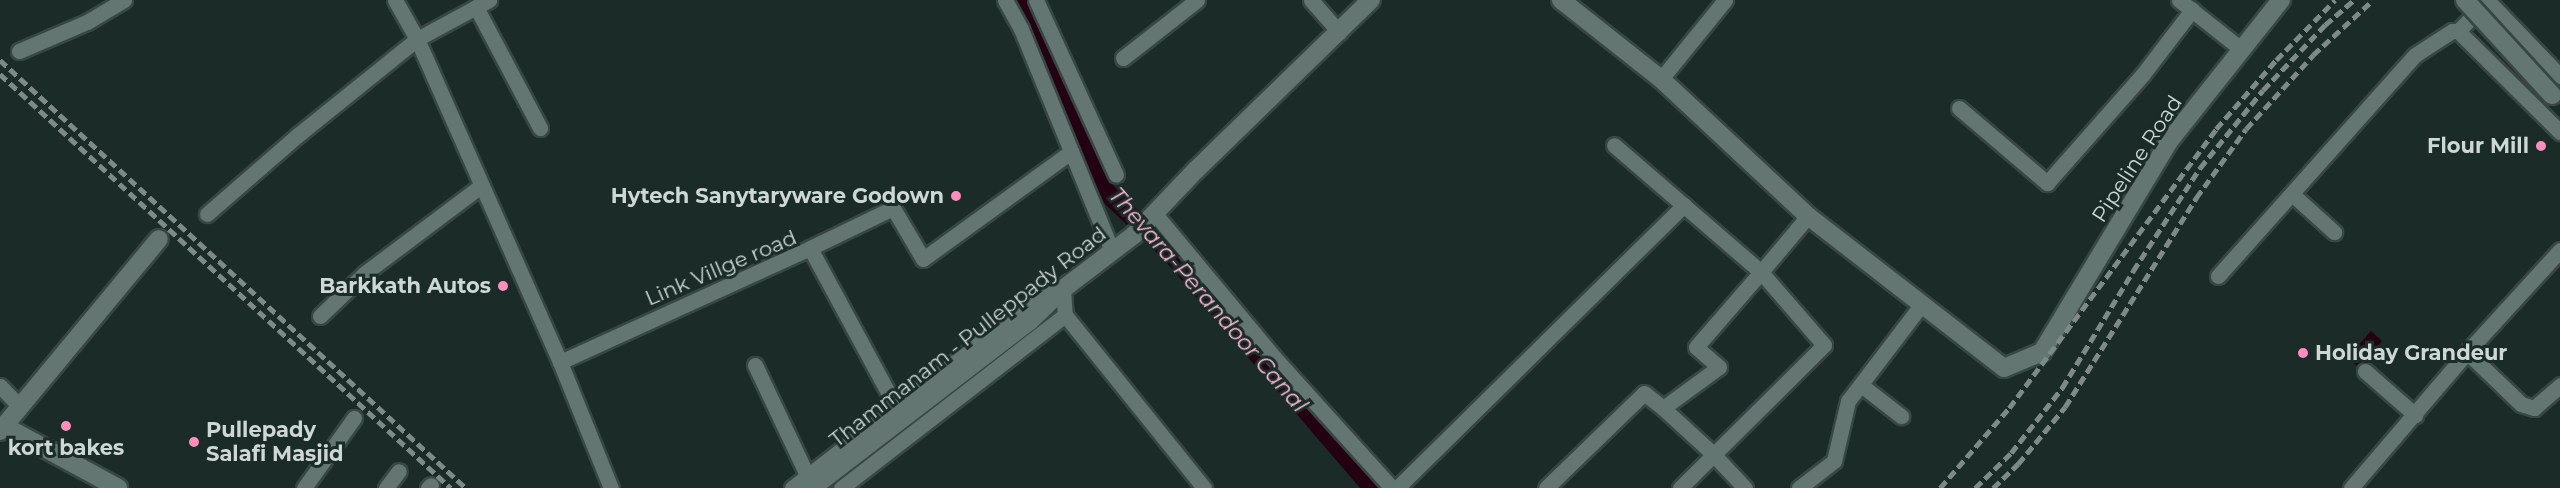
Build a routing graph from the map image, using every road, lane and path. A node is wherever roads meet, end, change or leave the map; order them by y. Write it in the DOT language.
graph roads {
  1 [pos="124,0"];
  2 [pos="395,0"];
  3 [pos="1005,0"];
  4 [pos="1036,0"];
  5 [pos="1197,0"];
  6 [pos="1311,0"];
  7 [pos="1371,0"];
  8 [pos="1562,0"];
  9 [pos="1725,0"];
  10 [pos="2179,0"];
  11 [pos="2282,0"];
  12 [pos="2465,0"];
  13 [pos="482,4"];
  14 [pos="99,6"];
  15 [pos="2192,10"];
  16 [pos="2458,31"];
  17 [pos="1339,32"];
  18 [pos="417,39"];
  19 [pos="2241,49"];
  20 [pos="20,51"];
  21 [pos="1123,58"];
  22 [pos="2560,76"];
  23 [pos="1661,79"];
  24 [pos="2560,104"];
  25 [pos="1959,108"];
  26 [pos="540,128"];
  27 [pos="2560,132"];
  28 [pos="1614,145"];
  29 [pos="1071,152"];
  30 [pos="1116,175"];
  31 [pos="482,185"];
  32 [pos="2292,194"];
  33 [pos="1684,205"];
  34 [pos="207,214"];
  35 [pos="1808,216"];
  36 [pos="1153,218"];
  37 [pos="2334,232"];
  38 [pos="159,239"];
  39 [pos="810,248"];
  40 [pos="2560,250"];
  41 [pos="1112,251"];
  42 [pos="1761,272"];
  43 [pos="2218,276"];
  44 [pos="1063,289"];
  45 [pos="1922,304"];
  46 [pos="1065,315"];
  47 [pos="320,316"];
  48 [pos="2466,352"];
  49 [pos="560,362"];
  50 [pos="755,365"];
  51 [pos="2365,370"];
  52 [pos="1861,385"];
  53 [pos="2560,385"];
  54 [pos="0,386"];
  55 [pos="2555,401"];
  56 [pos="20,407"];
  57 [pos="896,407"];
  58 [pos="1663,408"];
  59 [pos="2415,415"];
  60 [pos="1901,416"];
  61 [pos="354,418"];
  62 [pos="2,429"];
  63 [pos="1713,453"];
  64 [pos="399,471"];
  65 [pos="810,482"];
  66 [pos="118,488"];
  67 [pos="305,488"];
  68 [pos="386,488"];
  69 [pos="611,488"];
  70 [pos="792,488"];
  71 [pos="841,488"];
  72 [pos="1204,488"];
  73 [pos="1392,488"];
  74 [pos="1397,488"];
  75 [pos="1546,488"];
  76 [pos="1680,488"];
  77 [pos="1745,488"];
  78 [pos="1799,488"];
  79 [pos="2351,488"];
  1 -- 14 [label="street"];
  2 -- 18 [label="street"];
  3 -- 29 [label="street"];
  4 -- 30 [label="street"];
  5 -- 21 [label="street"];
  6 -- 17 [label="street"];
  7 -- 17 [label="street, Thammanam - Pulleppady Road"];
  8 -- 23 [label="street"];
  9 -- 23 [label="street"];
  10 -- 15 [label="street"];
  11 -- 19 [label="street, Pipeline Road"];
  12 -- 24 [label="street, bridge"];
  13 -- 18 [label="street"];
  13 -- 26 [label="street"];
  14 -- 20 [label="street"];
  15 -- 19 [label="street"];
  15 -- 25 [label="street"];
  16 -- 22 [label="street"];
  16 -- 27 [label="street"];
  16 -- 32 [label="street"];
  17 -- 36 [label="street, Thammanam - Pulleppady Road"];
  18 -- 31 [label="street"];
  18 -- 34 [label="street"];
  19 -- 45 [label="street, Pipeline Road"];
  23 -- 35 [label="street"];
  28 -- 33 [label="street"];
  29 -- 39 [label="street"];
  29 -- 41 [label="street"];
  31 -- 47 [label="street"];
  31 -- 49 [label="street"];
  32 -- 37 [label="street"];
  32 -- 43 [label="street"];
  33 -- 42 [label="street"];
  33 -- 74 [label="street"];
  35 -- 42 [label="street"];
  35 -- 45 [label="street"];
  36 -- 41 [label="street, Thammanam - Pulleppady Road"];
  36 -- 73 [label="street"];
  38 -- 56 [label="street"];
  39 -- 49 [label="street, Link Villge road"];
  39 -- 57 [label="street, Link Villge road"];
  40 -- 48 [label="street"];
  41 -- 44 [label="street, Thammanam - Pulleppady Road"];
  42 -- 58 [label="street"];
  42 -- 63 [label="street"];
  44 -- 46 [label="street"];
  44 -- 57 [label="street"];
  44 -- 65 [label="street, Thammanam - Pulleppady Road"];
  45 -- 52 [label="street"];
  46 -- 71 [label="street"];
  46 -- 72 [label="street"];
  48 -- 55 [label="street"];
  48 -- 59 [label="street"];
  49 -- 69 [label="street"];
  50 -- 65 [label="street"];
  51 -- 59 [label="street"];
  52 -- 60 [label="street"];
  52 -- 78 [label="street"];
  53 -- 55 [label="street"];
  54 -- 56 [label="street"];
  56 -- 62 [label="street"];
  57 -- 65 [label="street"];
  58 -- 63 [label="street"];
  58 -- 75 [label="street"];
  59 -- 79 [label="street"];
  61 -- 67 [label="street"];
  62 -- 66 [label="street"];
  63 -- 76 [label="street"];
  63 -- 77 [label="street"];
  64 -- 68 [label="street"];
  65 -- 70 [label="street"];
}
